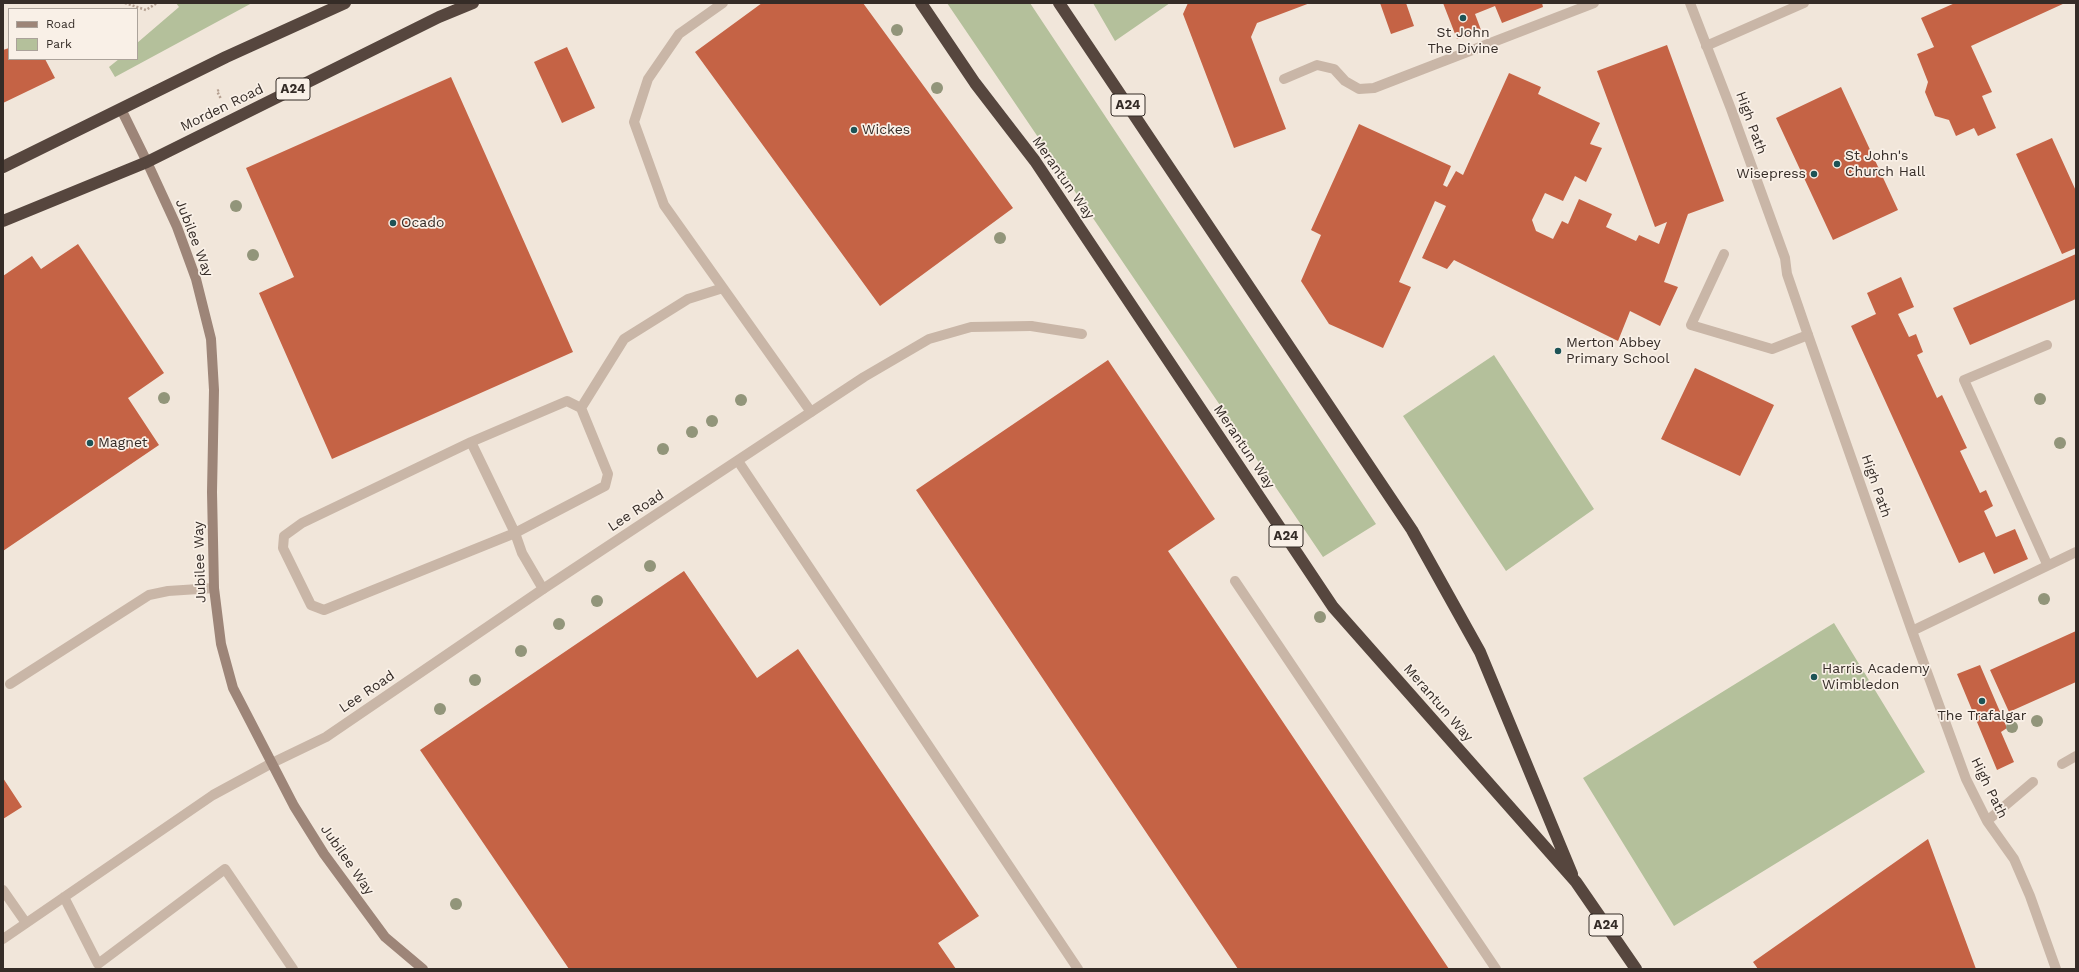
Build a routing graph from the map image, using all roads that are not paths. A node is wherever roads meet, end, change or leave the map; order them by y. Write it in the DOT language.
graph roads {
  1 [pos="345,3"];
  2 [pos="473,3"];
  3 [pos="723,3"];
  4 [pos="921,3"];
  5 [pos="1059,3"];
  6 [pos="1594,3"];
  7 [pos="1690,3"];
  8 [pos="1804,3"];
  9 [pos="1706,46"];
  10 [pos="1284,79"];
  11 [pos="121,109"];
  12 [pos="148,162"];
  13 [pos="3,167"];
  14 [pos="3,221"];
  15 [pos="1724,254"];
  16 [pos="724,288"];
  17 [pos="1082,334"];
  18 [pos="1808,335"];
  19 [pos="2047,345"];
  20 [pos="580,408"];
  21 [pos="811,412"];
  22 [pos="471,442"];
  23 [pos="738,461"];
  24 [pos="516,533"];
  25 [pos="2076,552"];
  26 [pos="2047,564"];
  27 [pos="1235,581"];
  28 [pos="214,588"];
  29 [pos="543,589"];
  30 [pos="1912,631"];
  31 [pos="10,684"];
  32 [pos="2076,756"];
  33 [pos="272,763"];
  34 [pos="2062,764"];
  35 [pos="2033,782"];
  36 [pos="1988,821"];
  37 [pos="1576,882"];
  38 [pos="3,890"];
  39 [pos="64,897"];
  40 [pos="26,923"];
  41 [pos="3,938"];
  42 [pos="293,969"];
  43 [pos="423,969"];
  44 [pos="1078,969"];
  45 [pos="1496,969"];
  46 [pos="1636,969"];
  47 [pos="2056,969"];
  1 -- 11 [label="highway"];
  2 -- 12 [label="highway, Morden Road / A24"];
  3 -- 16 [label="street"];
  4 -- 37 [label="highway, Merantun Way / A24"];
  5 -- 37 [label="highway, Merantun Way / A24"];
  6 -- 10 [label="street"];
  7 -- 9 [label="street, High Path"];
  8 -- 9 [label="street"];
  9 -- 18 [label="street, High Path"];
  11 -- 12 [label="street, Jubilee Way"];
  11 -- 13 [label="highway"];
  12 -- 14 [label="highway, Morden Road / A24"];
  12 -- 28 [label="street, Jubilee Way"];
  15 -- 18 [label="street"];
  16 -- 20 [label="street"];
  16 -- 21 [label="street"];
  17 -- 21 [label="street, Lee Road"];
  18 -- 30 [label="street, High Path"];
  19 -- 26 [label="street"];
  20 -- 22 [label="street"];
  20 -- 24 [label="street"];
  21 -- 23 [label="street, Lee Road"];
  22 -- 24 [label="street"];
  22 -- 24 [label="street"];
  23 -- 29 [label="street, Lee Road"];
  23 -- 44 [label="street"];
  24 -- 29 [label="street"];
  25 -- 26 [label="street"];
  26 -- 30 [label="street"];
  27 -- 45 [label="street"];
  28 -- 31 [label="street"];
  28 -- 33 [label="street, Jubilee Way"];
  29 -- 33 [label="street, Lee Road"];
  30 -- 36 [label="street, High Path"];
  32 -- 34 [label="street"];
  33 -- 39 [label="street, Lee Road"];
  33 -- 43 [label="street, Jubilee Way"];
  35 -- 36 [label="street"];
  36 -- 47 [label="street, High Path"];
  37 -- 46 [label="highway, Merantun Way / A24"];
  38 -- 40 [label="street"];
  39 -- 40 [label="street, Lee Road"];
  39 -- 42 [label="street"];
  40 -- 41 [label="street, Lee Road"];
}
